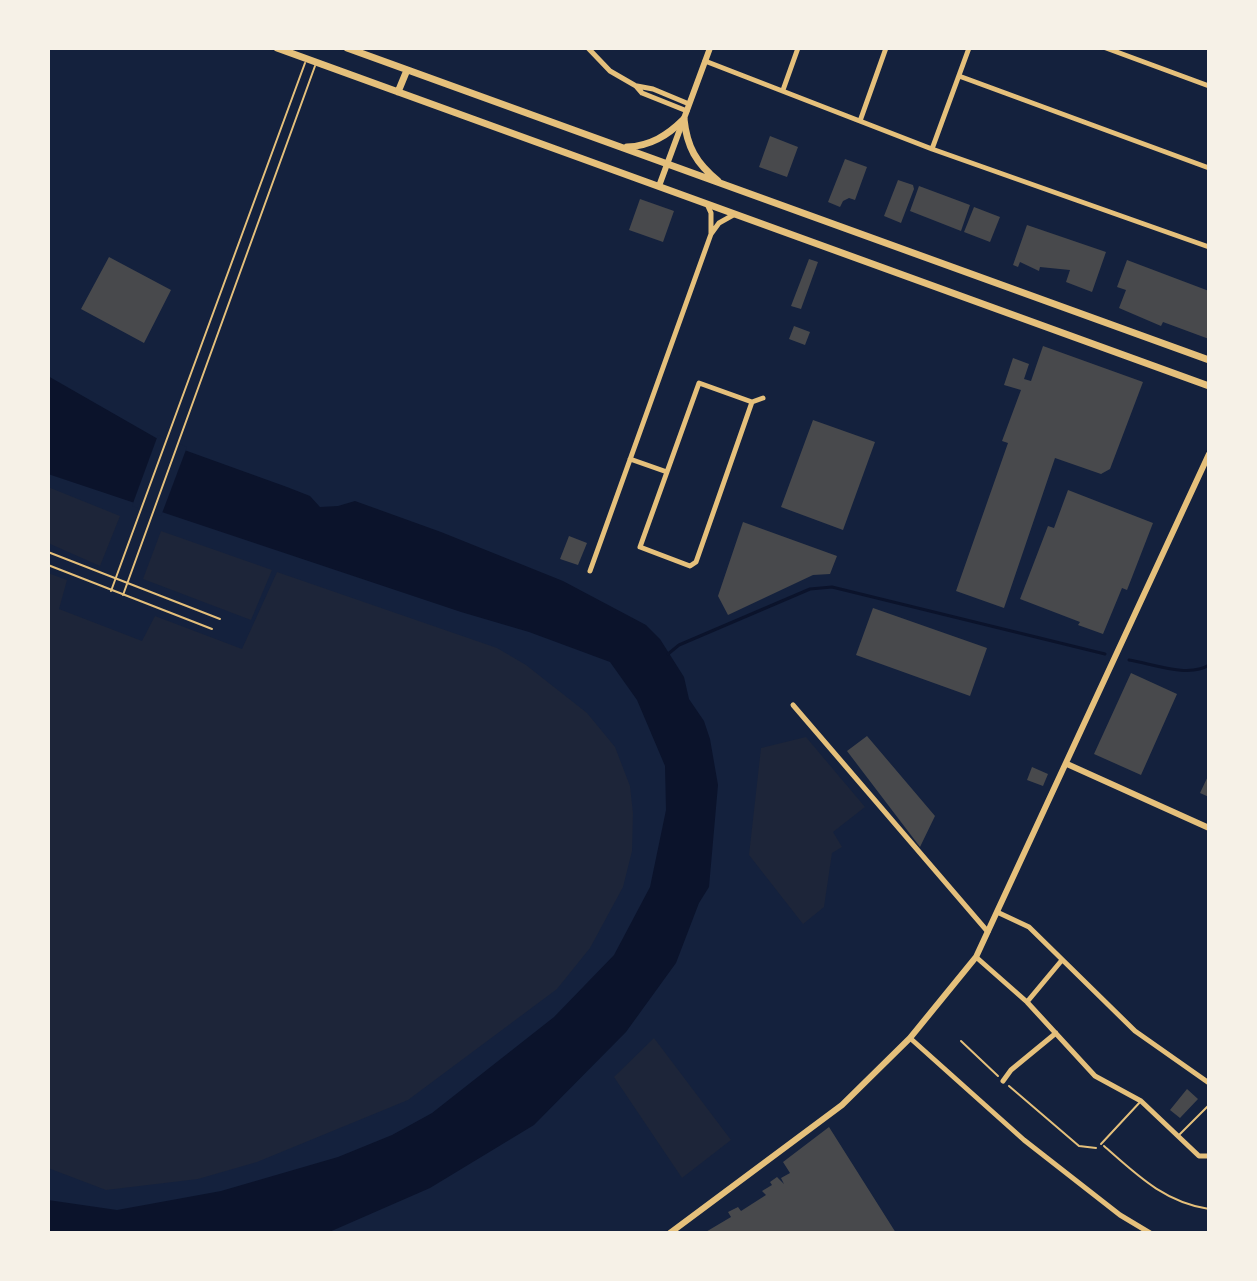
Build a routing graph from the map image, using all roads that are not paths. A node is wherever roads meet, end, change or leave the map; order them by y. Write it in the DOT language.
graph roads {
  1 [pos="277,48"];
  2 [pos="347,48"];
  3 [pos="588,48"];
  4 [pos="710,48"];
  5 [pos="798,48"];
  6 [pos="886,48"];
  7 [pos="969,48"];
  8 [pos="1106,48"];
  9 [pos="307,59"];
  10 [pos="705,61"];
  11 [pos="316,63"];
  12 [pos="407,70"];
  13 [pos="959,76"];
  14 [pos="1209,86"];
  15 [pos="783,90"];
  16 [pos="398,92"];
  17 [pos="686,111"];
  18 [pos="860,121"];
  19 [pos="621,148"];
  20 [pos="932,149"];
  21 [pos="667,164"];
  22 [pos="1209,168"];
  23 [pos="722,185"];
  24 [pos="659,186"];
  25 [pos="706,203"];
  26 [pos="736,214"];
  27 [pos="711,234"];
  28 [pos="1209,247"];
  29 [pos="1209,360"];
  30 [pos="695,373"];
  31 [pos="699,383"];
  32 [pos="1209,386"];
  33 [pos="763,398"];
  34 [pos="752,402"];
  35 [pos="1209,454"];
  36 [pos="630,459"];
  37 [pos="667,472"];
  38 [pos="640,547"];
  39 [pos="48,552"];
  40 [pos="630,552"];
  41 [pos="48,565"];
  42 [pos="590,571"];
  43 [pos="116,579"];
  44 [pos="127,584"];
  45 [pos="111,591"];
  46 [pos="123,595"];
  47 [pos="220,619"];
  48 [pos="212,629"];
  49 [pos="793,705"];
  50 [pos="1067,764"];
  51 [pos="1209,828"];
  52 [pos="997,912"];
  53 [pos="988,932"];
  54 [pos="976,957"];
  55 [pos="1062,959"];
  56 [pos="1027,1002"];
  57 [pos="1056,1033"];
  58 [pos="910,1038"];
  59 [pos="1003,1081"];
  60 [pos="1209,1083"];
  61 [pos="1141,1101"];
  62 [pos="1209,1105"];
  63 [pos="1178,1136"];
  64 [pos="1101,1144"];
  65 [pos="1209,1156"];
  66 [pos="670,1233"];
  67 [pos="1150,1233"];
  1 -- 9 [label="main road"];
  2 -- 12 [label="main road"];
  3 -- 17 [label="street"];
  4 -- 10 [label="street"];
  5 -- 15 [label="street"];
  6 -- 18 [label="street"];
  7 -- 13 [label="street"];
  8 -- 14 [label="street"];
  9 -- 11 [label="main road"];
  9 -- 43 [label="lane"];
  10 -- 15 [label="street"];
  10 -- 17 [label="street"];
  11 -- 16 [label="main road"];
  11 -- 44 [label="lane"];
  12 -- 16 [label="main road"];
  12 -- 19 [label="main road"];
  13 -- 20 [label="street"];
  13 -- 22 [label="street"];
  15 -- 18 [label="street"];
  16 -- 24 [label="main road"];
  17 -- 19 [label="main road"];
  17 -- 21 [label="street"];
  17 -- 23 [label="main road"];
  18 -- 20 [label="street"];
  19 -- 21 [label="main road"];
  20 -- 28 [label="street"];
  21 -- 23 [label="main road"];
  21 -- 24 [label="street"];
  23 -- 29 [label="main road"];
  24 -- 25 [label="main road"];
  25 -- 26 [label="main road"];
  25 -- 27 [label="street"];
  26 -- 27 [label="street"];
  26 -- 32 [label="main road"];
  27 -- 36 [label="street"];
  30 -- 31 [label="street"];
  31 -- 34 [label="street"];
  31 -- 37 [label="street"];
  33 -- 34 [label="street"];
  34 -- 38 [label="street"];
  35 -- 50 [label="street"];
  36 -- 37 [label="street"];
  36 -- 42 [label="street"];
  37 -- 38 [label="street"];
  38 -- 40 [label="street"];
  39 -- 43 [label="lane"];
  41 -- 45 [label="lane"];
  43 -- 44 [label="lane"];
  43 -- 45 [label="lane"];
  44 -- 46 [label="lane"];
  44 -- 47 [label="lane"];
  45 -- 46 [label="lane"];
  46 -- 48 [label="lane"];
  49 -- 53 [label="street"];
  50 -- 51 [label="street"];
  50 -- 52 [label="street"];
  52 -- 53 [label="street"];
  52 -- 55 [label="street"];
  53 -- 54 [label="street"];
  54 -- 56 [label="street"];
  54 -- 58 [label="street"];
  55 -- 56 [label="street"];
  55 -- 60 [label="street"];
  56 -- 57 [label="street"];
  57 -- 59 [label="street"];
  57 -- 61 [label="street"];
  58 -- 66 [label="street"];
  58 -- 67 [label="street"];
  61 -- 63 [label="street"];
  61 -- 64 [label="lane"];
  62 -- 63 [label="lane"];
  63 -- 65 [label="street"];
}
